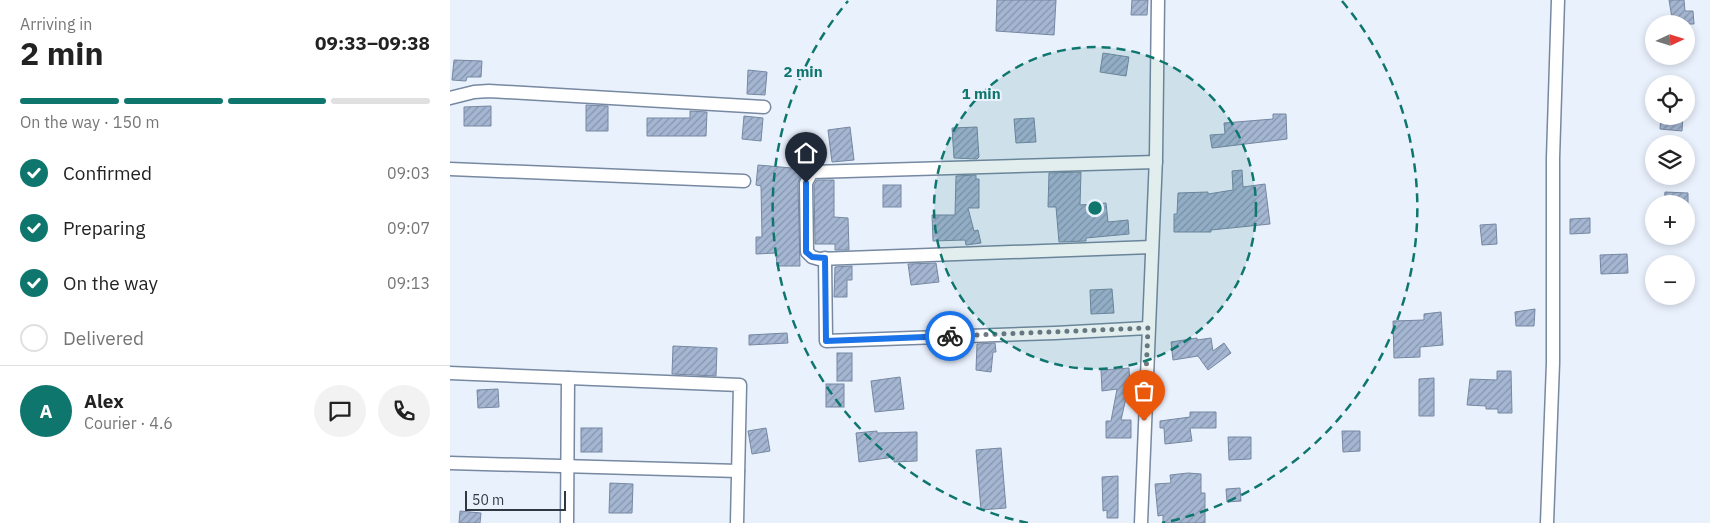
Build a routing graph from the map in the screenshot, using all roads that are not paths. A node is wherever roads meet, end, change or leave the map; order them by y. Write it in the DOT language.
graph roads {
  1 [pos="1158,0"];
  2 [pos="1558,0"];
  3 [pos="450,98"];
  4 [pos="764,107"];
  5 [pos="1156,162"];
  6 [pos="450,169"];
  7 [pos="744,181"];
  8 [pos="1152,247"];
  9 [pos="825,258"];
  10 [pos="1148,328"];
  11 [pos="450,373"];
  12 [pos="568,378"];
  13 [pos="450,463"];
  14 [pos="567,466"];
  15 [pos="738,471"];
  16 [pos="567,523"];
  17 [pos="737,523"];
  18 [pos="1141,523"];
  19 [pos="1547,523"];
  1 -- 5 [label="street"];
  2 -- 19 [label="street"];
  3 -- 4 [label="street"];
  5 -- 8 [label="street"];
  5 -- 9 [label="street"];
  6 -- 7 [label="street"];
  8 -- 9 [label="street"];
  8 -- 10 [label="street"];
  9 -- 10 [label="street"];
  10 -- 18 [label="street"];
  11 -- 12 [label="street"];
  12 -- 14 [label="street"];
  12 -- 15 [label="street"];
  13 -- 14 [label="street"];
  14 -- 15 [label="street"];
  14 -- 16 [label="street"];
  15 -- 17 [label="street"];
}
